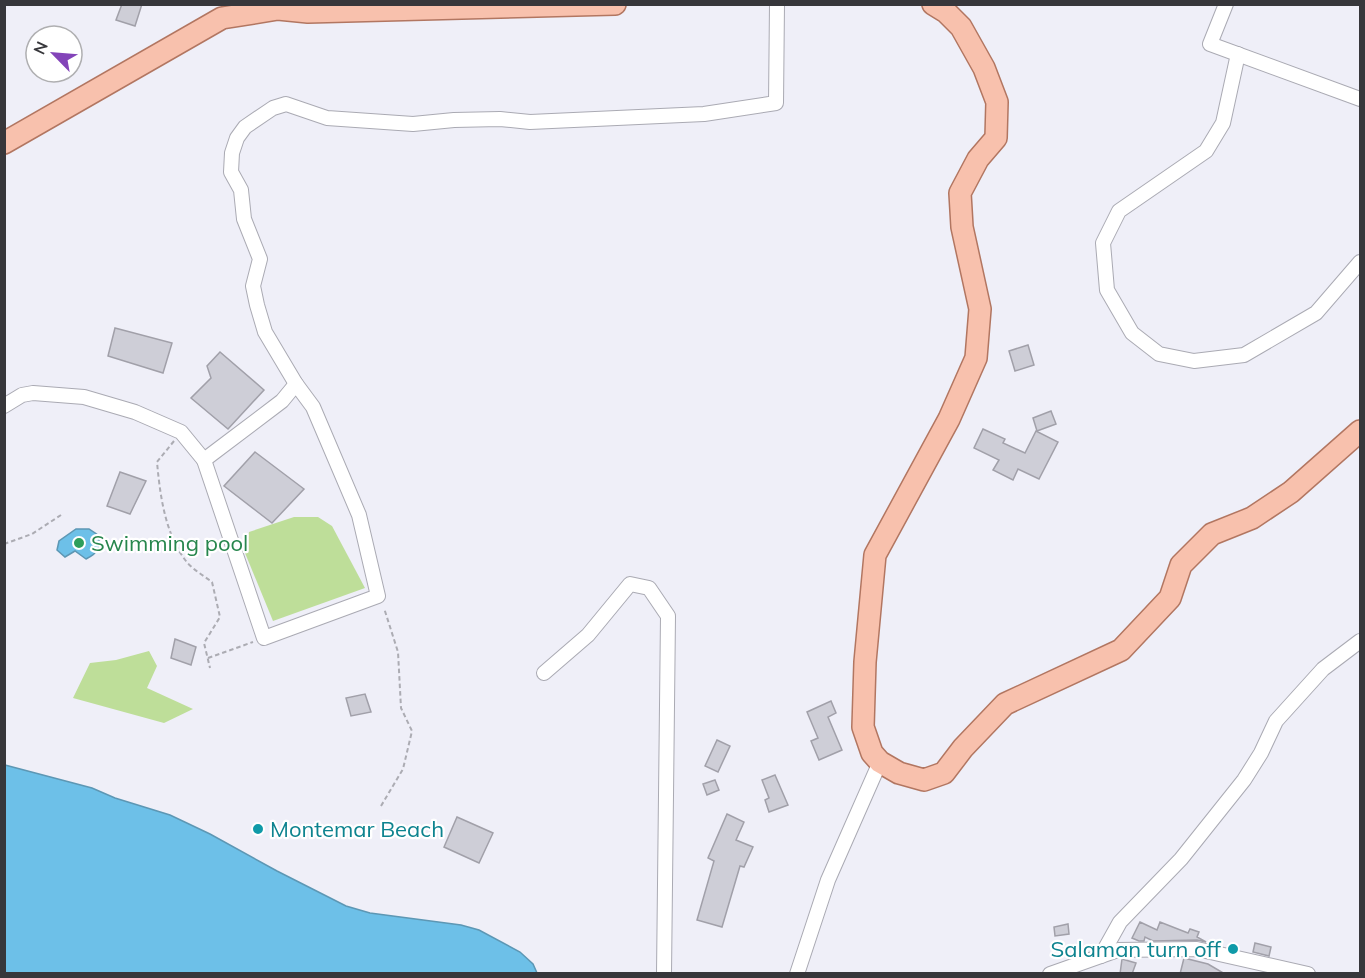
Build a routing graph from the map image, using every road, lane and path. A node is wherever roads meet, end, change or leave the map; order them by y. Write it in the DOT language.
graph roads {
  1 [pos="615,4"];
  2 [pos="777,4"];
  3 [pos="933,4"];
  4 [pos="1226,4"];
  5 [pos="225,11"];
  6 [pos="1238,54"];
  7 [pos="1360,99"];
  8 [pos="4,143"];
  9 [pos="1360,262"];
  10 [pos="296,384"];
  11 [pos="4,406"];
  12 [pos="1360,431"];
  13 [pos="181,432"];
  14 [pos="204,460"];
  15 [pos="61,515"];
  16 [pos="4,544"];
  17 [pos="378,596"];
  18 [pos="264,638"];
  19 [pos="1360,641"];
  20 [pos="208,658"];
  21 [pos="210,668"];
  22 [pos="543,673"];
  23 [pos="880,762"];
  24 [pos="381,806"];
  25 [pos="1101,956"];
  26 [pos="664,974"];
  27 [pos="797,974"];
  28 [pos="1050,974"];
  29 [pos="1308,974"];
  1 -- 5 [label="main road"];
  2 -- 10 [label="street"];
  3 -- 23 [label="main road"];
  4 -- 6 [label="street"];
  5 -- 8 [label="main road"];
  6 -- 7 [label="street"];
  6 -- 9 [label="street"];
  10 -- 14 [label="street"];
  10 -- 17 [label="street"];
  11 -- 13 [label="street"];
  12 -- 23 [label="main road"];
  13 -- 14 [label="street"];
  13 -- 20 [label="path"];
  14 -- 18 [label="street"];
  15 -- 16 [label="path"];
  17 -- 18 [label="street"];
  17 -- 24 [label="path"];
  18 -- 20 [label="path"];
  19 -- 25 [label="street"];
  20 -- 21 [label="path"];
  22 -- 26 [label="street"];
  23 -- 27 [label="street"];
  25 -- 28 [label="street"];
  25 -- 29 [label="street"];
}
